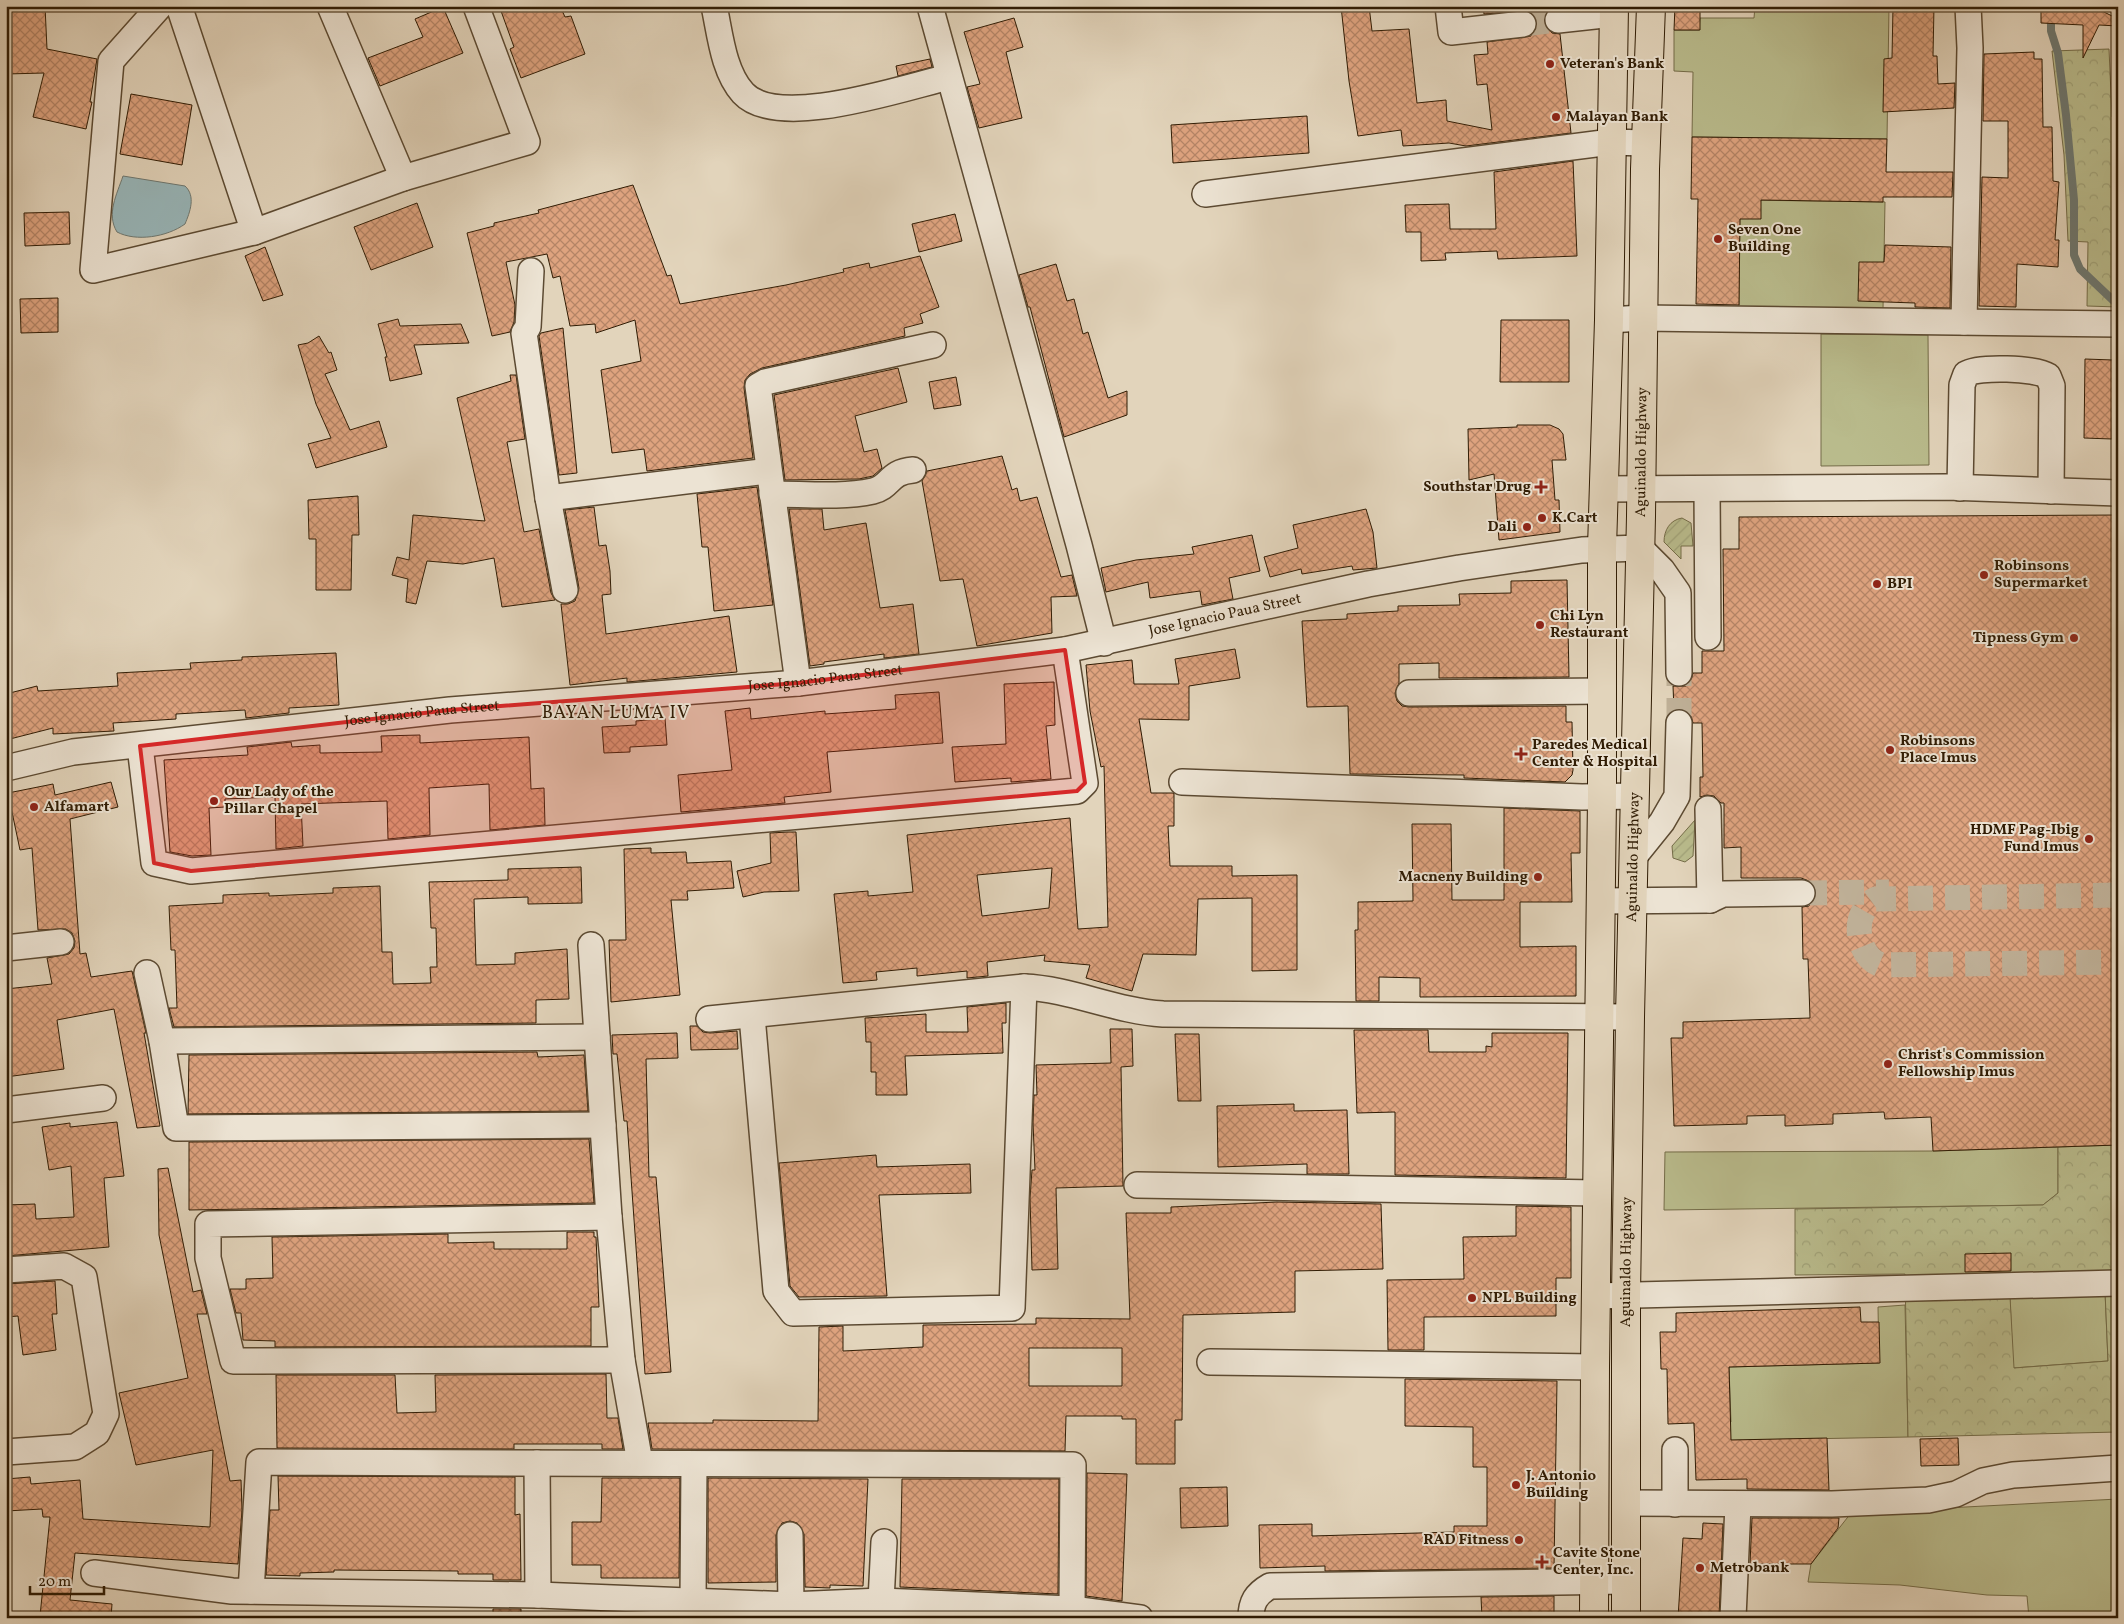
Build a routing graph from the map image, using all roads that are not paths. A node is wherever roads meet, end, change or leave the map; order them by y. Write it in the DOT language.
graph roads {
  1 [pos="160,6"];
  2 [pos="179,6"];
  3 [pos="330,6"];
  4 [pos="476,6"];
  5 [pos="714,6"];
  6 [pos="930,6"];
  7 [pos="1448,6"];
  8 [pos="1651,6"];
  9 [pos="1968,6"];
  10 [pos="1614,10"];
  11 [pos="1558,20"];
  12 [pos="1523,24"];
  13 [pos="949,76"];
  14 [pos="1611,142"];
  15 [pos="1645,143"];
  16 [pos="403,178"];
  17 [pos="1205,194"];
  18 [pos="254,232"];
  19 [pos="531,271"];
  20 [pos="1642,318"];
  21 [pos="1610,320"];
  22 [pos="1964,322"];
  23 [pos="2118,324"];
  24 [pos="933,345"];
  25 [pos="913,470"];
  26 [pos="770,482"];
  27 [pos="1640,488"];
  28 [pos="1960,488"];
  29 [pos="1603,489"];
  30 [pos="1707,489"];
  31 [pos="2051,491"];
  32 [pos="2118,493"];
  33 [pos="548,498"];
  34 [pos="1602,548"];
  35 [pos="1640,548"];
  36 [pos="565,590"];
  37 [pos="1708,637"];
  38 [pos="1104,643"];
  39 [pos="1065,650"];
  40 [pos="1679,673"];
  41 [pos="798,683"];
  42 [pos="1603,691"];
  43 [pos="1409,694"];
  44 [pos="1679,723"];
  45 [pos="140,746"];
  46 [pos="6,768"];
  47 [pos="1182,782"];
  48 [pos="1635,796"];
  49 [pos="1602,797"];
  50 [pos="1708,809"];
  51 [pos="1633,858"];
  52 [pos="1632,900"];
  53 [pos="1710,900"];
  54 [pos="1802,900"];
  55 [pos="1600,901"];
  56 [pos="61,942"];
  57 [pos="591,945"];
  58 [pos="6,948"];
  59 [pos="147,973"];
  60 [pos="1024,988"];
  61 [pos="752,1016"];
  62 [pos="1600,1017"];
  63 [pos="1630,1017"];
  64 [pos="709,1019"];
  65 [pos="597,1037"];
  66 [pos="162,1041"];
  67 [pos="103,1098"];
  68 [pos="6,1110"];
  69 [pos="603,1124"];
  70 [pos="1137,1185"];
  71 [pos="1597,1193"];
  72 [pos="609,1216"];
  73 [pos="6,1270"];
  74 [pos="2118,1283"];
  75 [pos="1596,1296"];
  76 [pos="1626,1297"];
  77 [pos="622,1360"];
  78 [pos="1210,1362"];
  79 [pos="1595,1367"];
  80 [pos="1675,1450"];
  81 [pos="6,1452"];
  82 [pos="537,1462"];
  83 [pos="640,1463"];
  84 [pos="694,1464"];
  85 [pos="2118,1468"];
  86 [pos="1626,1503"];
  87 [pos="1675,1504"];
  88 [pos="1738,1505"];
  89 [pos="790,1535"];
  90 [pos="884,1542"];
  91 [pos="94,1573"];
  92 [pos="1595,1581"];
  93 [pos="1627,1581"];
  94 [pos="251,1591"];
  95 [pos="538,1595"];
  96 [pos="693,1601"];
  97 [pos="881,1601"];
  98 [pos="791,1604"];
  99 [pos="1072,1609"];
  100 [pos="1140,1618"];
  101 [pos="1251,1618"];
  102 [pos="1594,1618"];
  103 [pos="1626,1618"];
  104 [pos="1734,1618"];
  1 -- 18 [label="street"];
  2 -- 18 [label="street"];
  3 -- 16 [label="street"];
  4 -- 16 [label="street"];
  5 -- 13 [label="street"];
  6 -- 13 [label="street"];
  7 -- 12 [label="street"];
  8 -- 15 [label="highway, Aguinaldo Highway"];
  9 -- 22 [label="street"];
  10 -- 11 [label="street"];
  10 -- 14 [label="highway, Aguinaldo Highway"];
  13 -- 38 [label="street"];
  14 -- 15 [label="street"];
  14 -- 17 [label="street"];
  14 -- 21 [label="highway, Aguinaldo Highway"];
  15 -- 20 [label="highway, Aguinaldo Highway"];
  16 -- 18 [label="street"];
  19 -- 33 [label="street"];
  20 -- 21 [label="street"];
  20 -- 22 [label="street"];
  20 -- 27 [label="highway, Aguinaldo Highway"];
  21 -- 29 [label="highway, Aguinaldo Highway"];
  22 -- 23 [label="street"];
  24 -- 26 [label="street"];
  25 -- 26 [label="street"];
  26 -- 33 [label="street"];
  26 -- 41 [label="street"];
  27 -- 29 [label="street"];
  27 -- 30 [label="street"];
  27 -- 35 [label="highway, Aguinaldo Highway"];
  28 -- 30 [label="street"];
  28 -- 31 [label="street"];
  28 -- 31 [label="street"];
  29 -- 34 [label="highway, Aguinaldo Highway"];
  30 -- 37 [label="street"];
  31 -- 32 [label="street"];
  33 -- 36 [label="street"];
  34 -- 35 [label="street, Jose Ignacio Paua Street"];
  34 -- 38 [label="street, Jose Ignacio Paua Street"];
  34 -- 42 [label="highway, Aguinaldo Highway"];
  35 -- 40 [label="street"];
  35 -- 48 [label="highway, Aguinaldo Highway"];
  38 -- 39 [label="street, Jose Ignacio Paua Street"];
  39 -- 41 [label="street, Jose Ignacio Paua Street"];
  39 -- 45 [label="street"];
  41 -- 45 [label="street, Jose Ignacio Paua Street"];
  42 -- 43 [label="street"];
  42 -- 49 [label="highway, Aguinaldo Highway"];
  44 -- 51 [label="street"];
  45 -- 46 [label="street, Jose Ignacio Paua Street"];
  47 -- 49 [label="street"];
  48 -- 49 [label="street"];
  48 -- 51 [label="highway, Aguinaldo Highway"];
  49 -- 55 [label="highway, Aguinaldo Highway"];
  50 -- 53 [label="street"];
  51 -- 52 [label="highway, Aguinaldo Highway"];
  52 -- 53 [label="street"];
  52 -- 55 [label="street"];
  52 -- 63 [label="highway, Aguinaldo Highway"];
  53 -- 54 [label="street"];
  55 -- 62 [label="highway, Aguinaldo Highway"];
  56 -- 58 [label="street"];
  57 -- 65 [label="street"];
  59 -- 66 [label="street"];
  60 -- 61 [label="street"];
  60 -- 61 [label="street"];
  60 -- 62 [label="street"];
  61 -- 64 [label="street"];
  62 -- 63 [label="street"];
  62 -- 71 [label="highway, Aguinaldo Highway"];
  63 -- 76 [label="highway, Aguinaldo Highway"];
  65 -- 66 [label="street"];
  65 -- 69 [label="street"];
  66 -- 69 [label="street"];
  67 -- 68 [label="street"];
  69 -- 72 [label="street"];
  70 -- 71 [label="street"];
  71 -- 75 [label="highway, Aguinaldo Highway"];
  72 -- 77 [label="street"];
  72 -- 77 [label="street"];
  73 -- 81 [label="street"];
  74 -- 76 [label="street"];
  75 -- 76 [label="street"];
  75 -- 79 [label="highway, Aguinaldo Highway"];
  76 -- 86 [label="highway, Aguinaldo Highway"];
  77 -- 83 [label="street"];
  78 -- 79 [label="street"];
  79 -- 92 [label="highway, Aguinaldo Highway"];
  80 -- 87 [label="street"];
  82 -- 83 [label="street"];
  82 -- 94 [label="street"];
  82 -- 95 [label="street"];
  83 -- 84 [label="street"];
  84 -- 96 [label="street"];
  84 -- 99 [label="street"];
  85 -- 88 [label="street"];
  86 -- 87 [label="street"];
  86 -- 93 [label="highway, Aguinaldo Highway"];
  87 -- 88 [label="street"];
  88 -- 104 [label="street"];
  89 -- 98 [label="street"];
  90 -- 97 [label="street"];
  91 -- 94 [label="street"];
  92 -- 93 [label="street"];
  92 -- 101 [label="street"];
  92 -- 102 [label="highway, Aguinaldo Highway"];
  93 -- 103 [label="highway, Aguinaldo Highway"];
  94 -- 95 [label="street"];
  95 -- 96 [label="street"];
  96 -- 98 [label="street"];
  97 -- 98 [label="street"];
  97 -- 99 [label="street"];
  99 -- 100 [label="street"];
}
